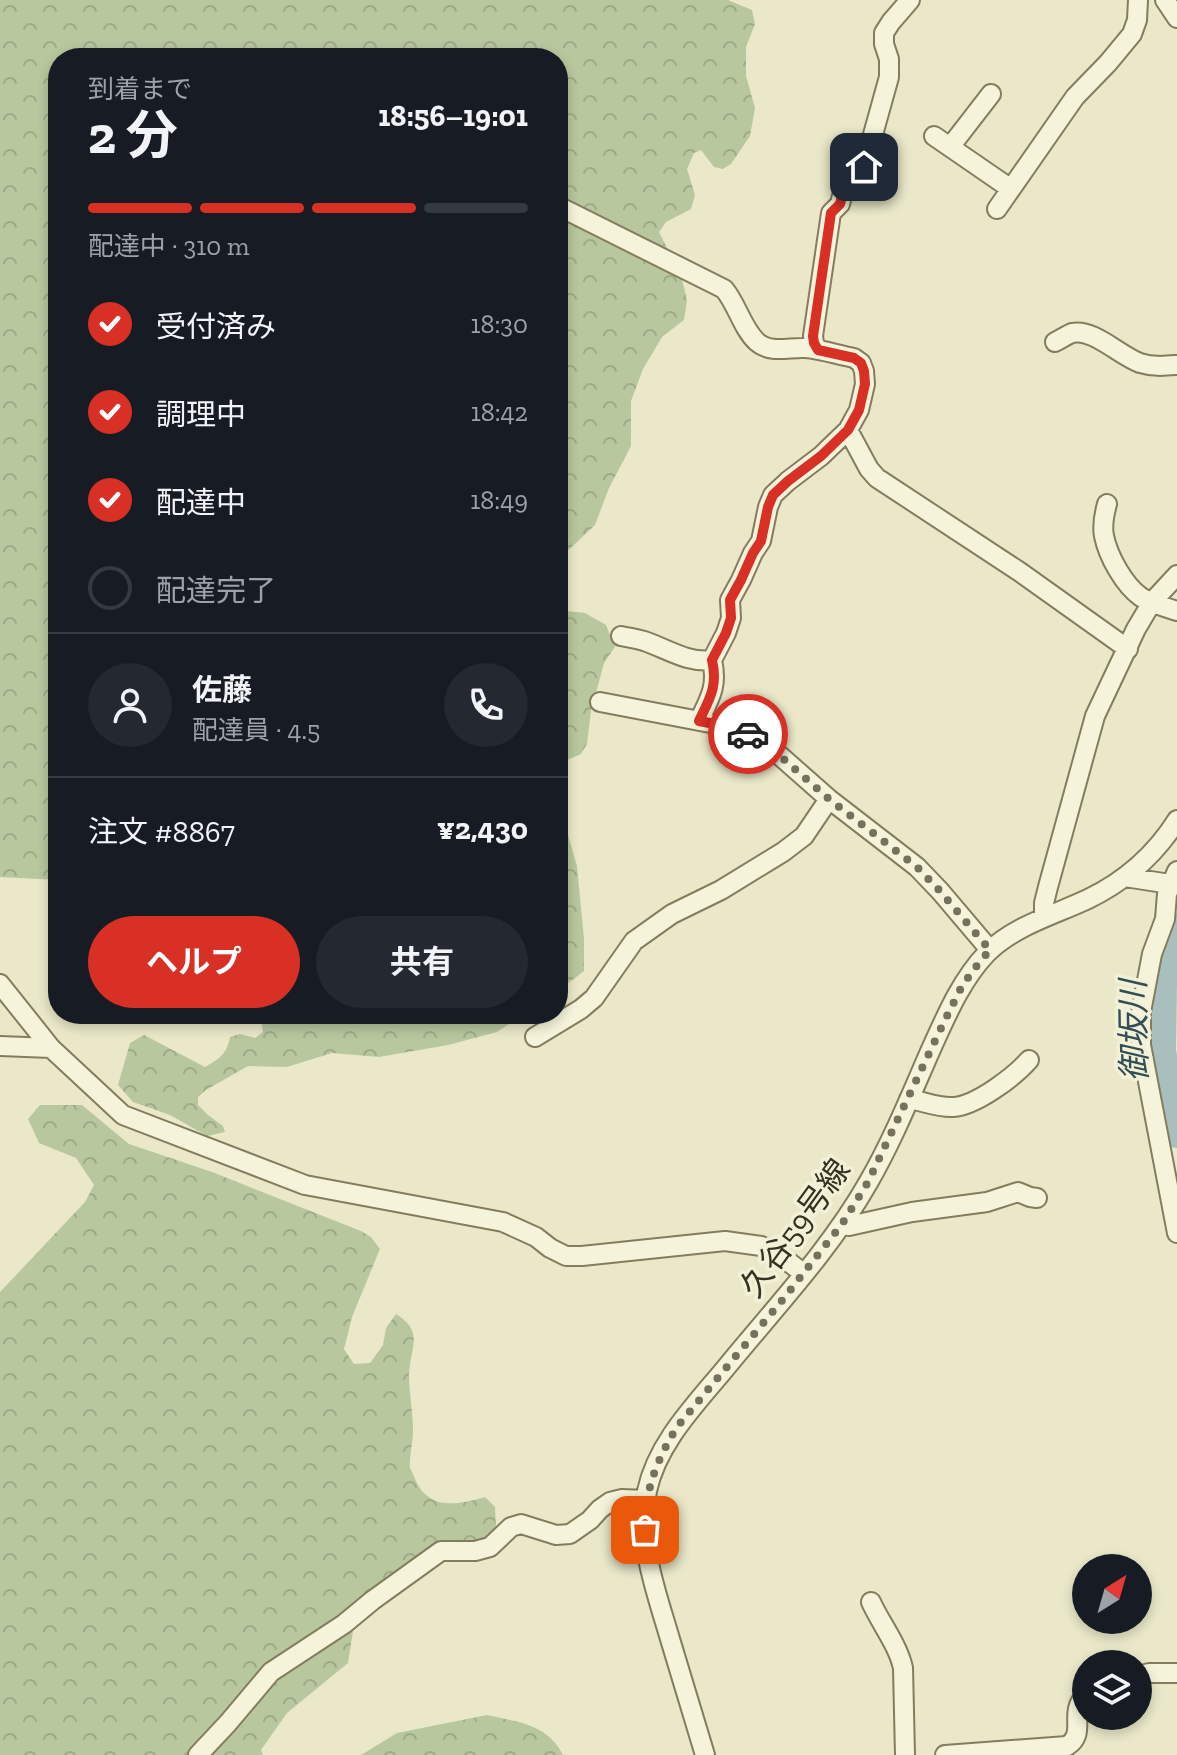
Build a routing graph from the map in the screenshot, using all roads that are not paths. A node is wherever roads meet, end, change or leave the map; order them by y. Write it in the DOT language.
graph roads {
  1 [pos="910,0"];
  2 [pos="1138,0"];
  3 [pos="1165,0"];
  4 [pos="1177,18"];
  5 [pos="991,94"];
  6 [pos="934,136"];
  7 [pos="950,147"];
  8 [pos="1011,189"];
  9 [pos="997,209"];
  10 [pos="568,211"];
  11 [pos="1055,342"];
  12 [pos="818,350"];
  13 [pos="1177,365"];
  14 [pos="848,430"];
  15 [pos="1107,504"];
  16 [pos="1177,575"];
  17 [pos="1152,602"];
  18 [pos="1177,611"];
  19 [pos="621,636"];
  20 [pos="1128,649"];
  21 [pos="712,660"];
  22 [pos="600,702"];
  23 [pos="699,721"];
  24 [pos="829,799"];
  25 [pos="1177,820"];
  26 [pos="1125,877"];
  27 [pos="1173,878"];
  28 [pos="1044,917"];
  29 [pos="990,950"];
  30 [pos="0,984"];
  31 [pos="568,1017"];
  32 [pos="556,1024"];
  33 [pos="535,1037"];
  34 [pos="0,1046"];
  35 [pos="51,1048"];
  36 [pos="1029,1060"];
  37 [pos="909,1099"];
  38 [pos="1037,1198"];
  39 [pos="842,1224"];
  40 [pos="1176,1226"];
  41 [pos="803,1273"];
  42 [pos="646,1500"];
  43 [pos="871,1602"];
  44 [pos="1152,1673"];
  45 [pos="1177,1673"];
  46 [pos="1076,1730"];
  47 [pos="198,1755"];
  48 [pos="705,1755"];
  49 [pos="905,1755"];
  50 [pos="945,1755"];
  1 -- 12 [label="street"];
  2 -- 8 [label="street"];
  3 -- 4 [label="street"];
  5 -- 7 [label="street"];
  6 -- 7 [label="street"];
  7 -- 8 [label="street"];
  8 -- 9 [label="street"];
  10 -- 12 [label="street"];
  11 -- 13 [label="street"];
  12 -- 14 [label="street"];
  14 -- 20 [label="street"];
  14 -- 21 [label="street"];
  15 -- 17 [label="street"];
  16 -- 17 [label="street"];
  17 -- 18 [label="street"];
  17 -- 20 [label="street"];
  19 -- 21 [label="street"];
  20 -- 28 [label="street"];
  21 -- 23 [label="street"];
  22 -- 23 [label="street"];
  23 -- 24 [label="street"];
  24 -- 29 [label="street"];
  24 -- 31 [label="street"];
  25 -- 26 [label="street, 久谷59号線"];
  26 -- 27 [label="street"];
  26 -- 28 [label="street, 久谷59号線"];
  27 -- 40 [label="street"];
  28 -- 29 [label="street, 久谷59号線"];
  29 -- 37 [label="street, 久谷59号線"];
  30 -- 35 [label="street"];
  32 -- 33 [label="street"];
  34 -- 35 [label="street"];
  35 -- 41 [label="street"];
  36 -- 37 [label="street"];
  37 -- 39 [label="street, 久谷59号線"];
  38 -- 39 [label="street"];
  39 -- 41 [label="street, 久谷59号線"];
  41 -- 42 [label="street, 久谷59号線"];
  42 -- 47 [label="street"];
  42 -- 48 [label="street, 久谷59号線"];
  43 -- 49 [label="street"];
  44 -- 45 [label="street"];
  46 -- 50 [label="street"];
}
